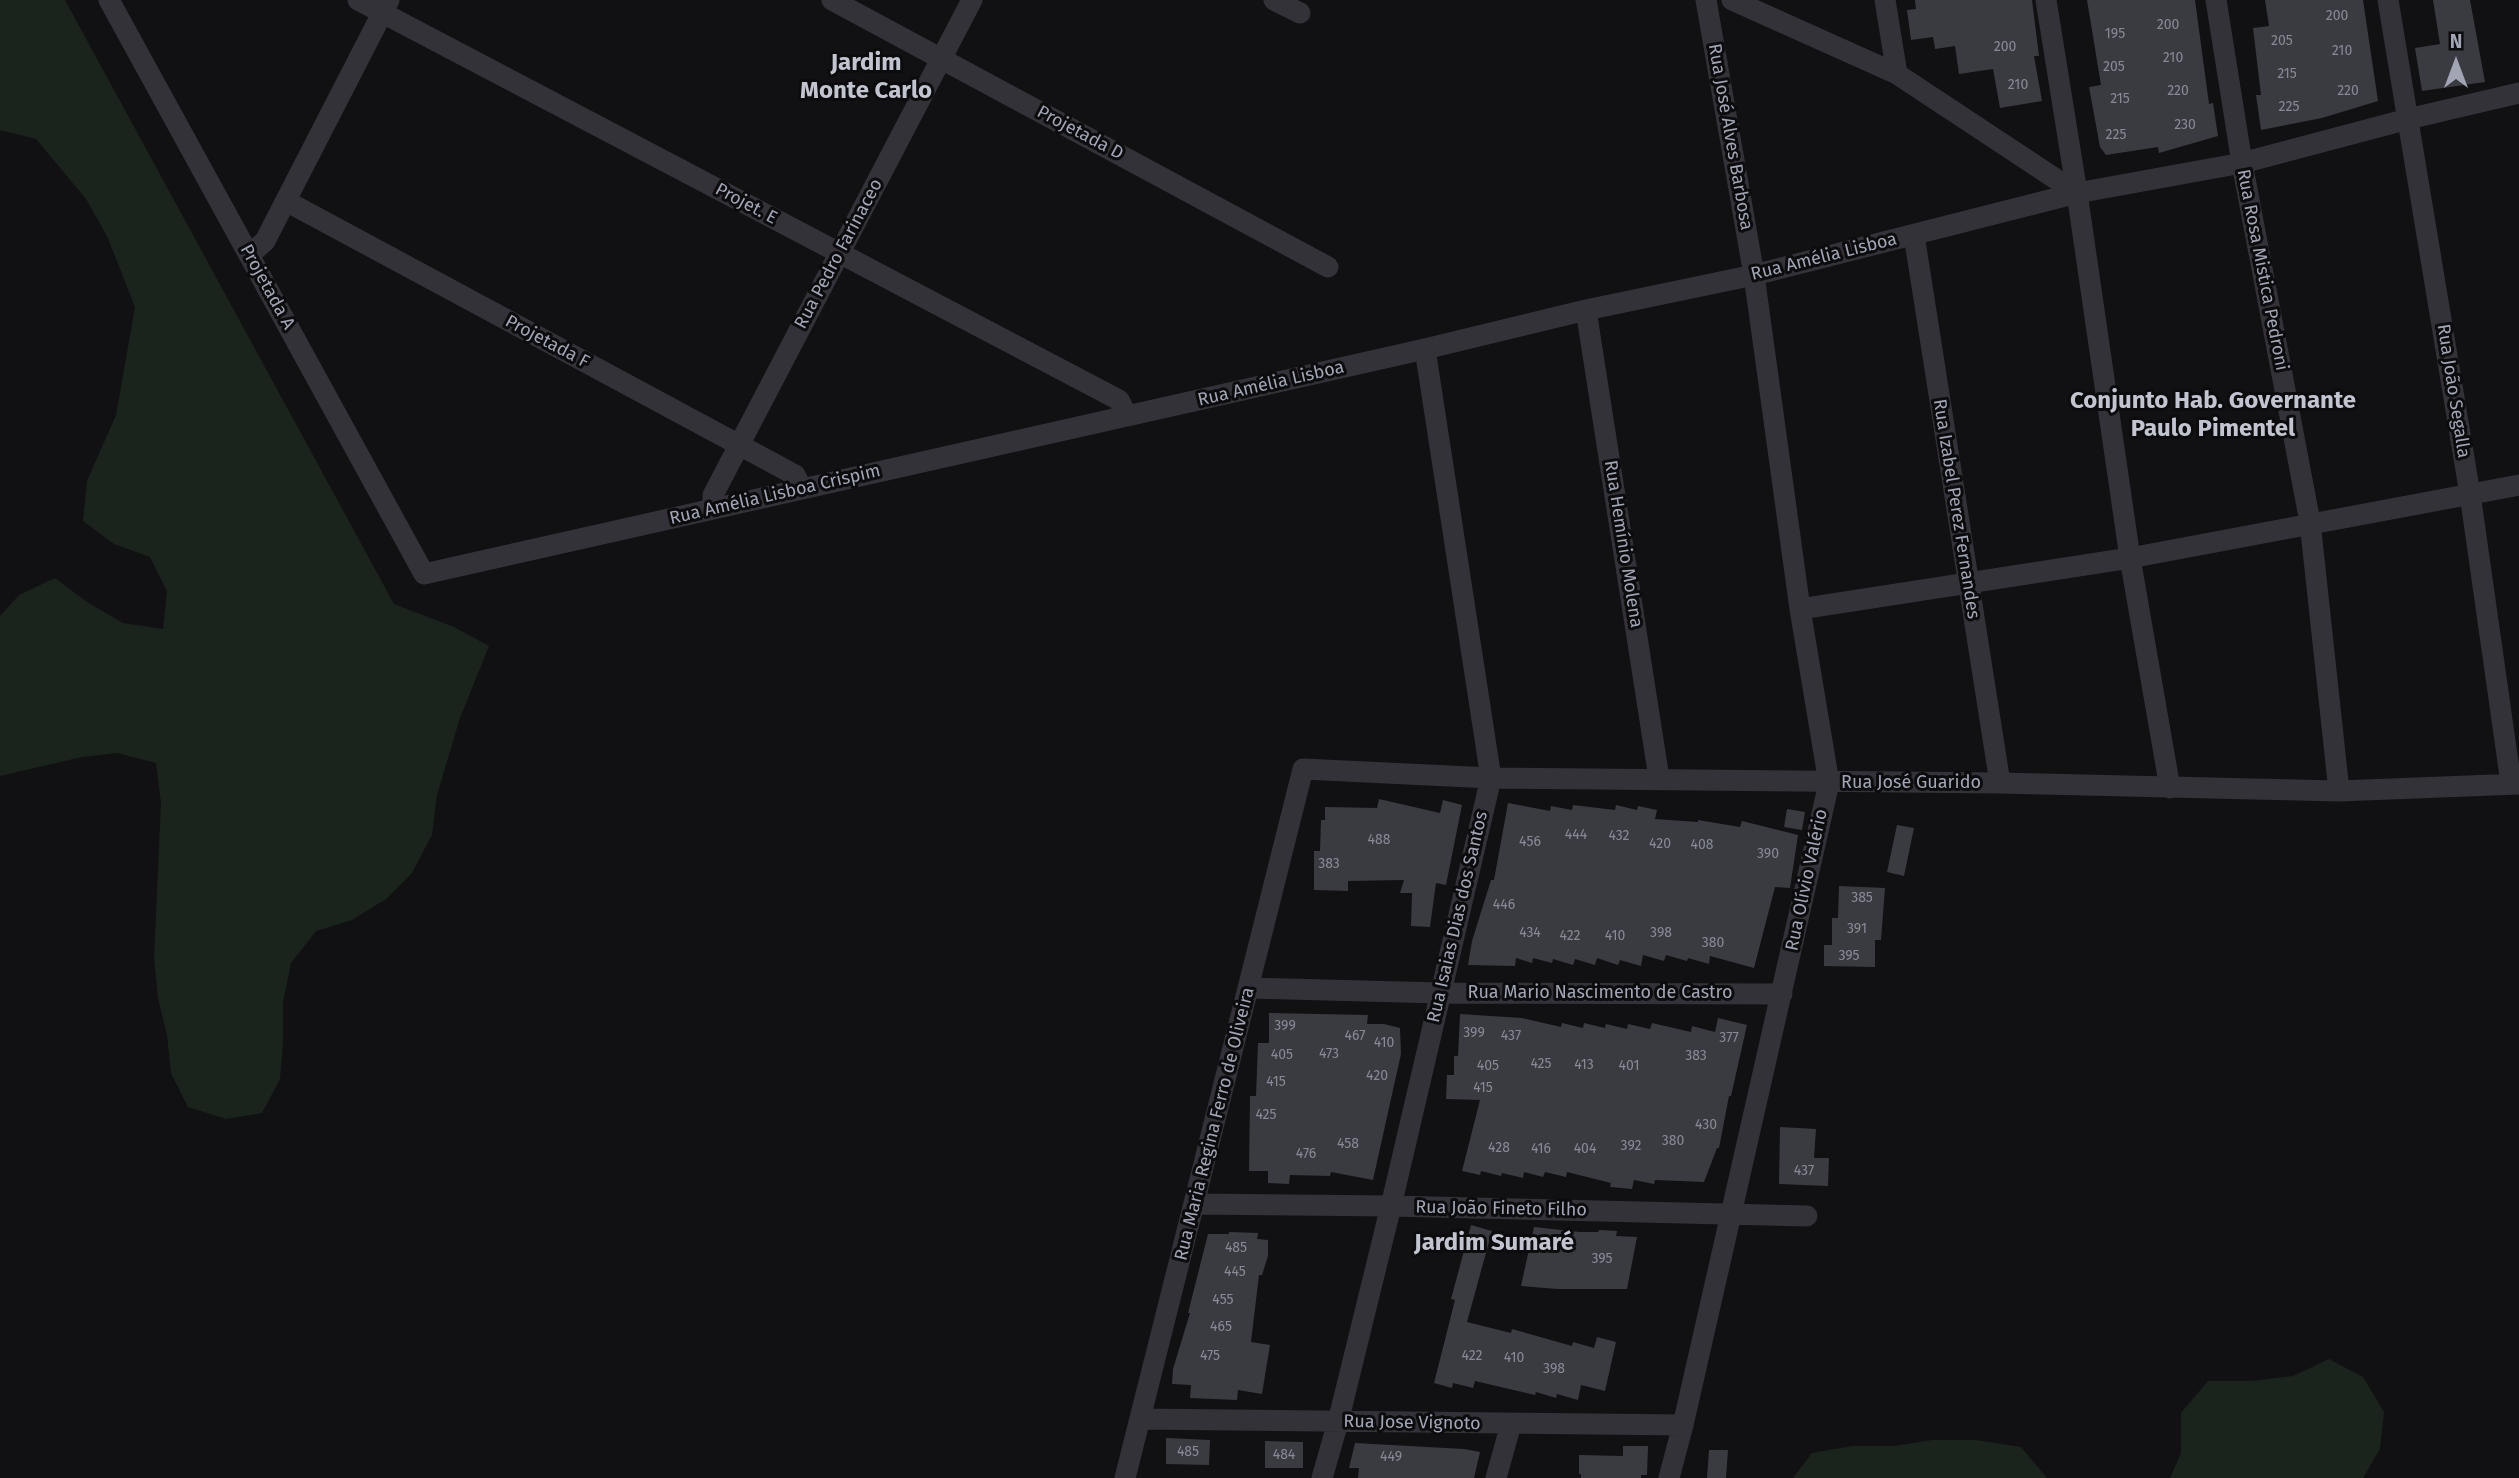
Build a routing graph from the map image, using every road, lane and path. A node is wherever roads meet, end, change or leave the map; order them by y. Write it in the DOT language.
graph roads {
  1 [pos="109,0"];
  2 [pos="358,0"];
  3 [pos="832,0"];
  4 [pos="972,0"];
  5 [pos="1274,0"];
  6 [pos="1706,0"];
  7 [pos="1732,0"];
  8 [pos="1885,0"];
  9 [pos="2046,0"];
  10 [pos="2216,0"];
  11 [pos="2388,0"];
  12 [pos="386,6"];
  13 [pos="1300,13"];
  14 [pos="941,59"];
  15 [pos="1897,74"];
  16 [pos="2519,93"];
  17 [pos="2408,119"];
  18 [pos="2242,163"];
  19 [pos="2077,193"];
  20 [pos="286,201"];
  21 [pos="1914,235"];
  22 [pos="839,253"];
  23 [pos="249,255"];
  24 [pos="1328,267"];
  25 [pos="1754,275"];
  26 [pos="1586,310"];
  27 [pos="1425,349"];
  28 [pos="1127,416"];
  29 [pos="739,445"];
  30 [pos="2519,485"];
  31 [pos="802,489"];
  32 [pos="2470,494"];
  33 [pos="713,509"];
  34 [pos="2310,522"];
  35 [pos="2130,558"];
  36 [pos="424,574"];
  37 [pos="1967,581"];
  38 [pos="1800,609"];
  39 [pos="1303,769"];
  40 [pos="1491,778"];
  41 [pos="1660,778"];
  42 [pos="1829,783"];
  43 [pos="2000,783"];
  44 [pos="2515,783"];
  45 [pos="2170,788"];
  46 [pos="2339,791"];
  47 [pos="1250,988"];
  48 [pos="1440,993"];
  49 [pos="1783,994"];
  50 [pos="1195,1204"];
  51 [pos="1391,1206"];
  52 [pos="1731,1214"];
  53 [pos="1807,1216"];
  54 [pos="1141,1419"];
  55 [pos="1338,1422"];
  56 [pos="1511,1424"];
  57 [pos="1683,1425"];
  58 [pos="1125,1478"];
  59 [pos="1322,1478"];
  60 [pos="1496,1478"];
  61 [pos="1669,1478"];
  1 -- 23 [label="street, Projetada A"];
  2 -- 12 [label="street, Projet. E"];
  3 -- 14 [label="street, Projetada D"];
  4 -- 14 [label="street, Rua Pedro Farinaceo"];
  5 -- 13 [label="street"];
  6 -- 25 [label="street, Rua José Alves Barbosa"];
  7 -- 15 [label="street"];
  8 -- 15 [label="street"];
  9 -- 19 [label="street"];
  10 -- 18 [label="street, Rua Rosa Mistica Pedroni"];
  11 -- 17 [label="street, Rua João Segalla"];
  12 -- 20 [label="street"];
  12 -- 22 [label="street, Projet. E"];
  14 -- 22 [label="street, Rua Pedro Farinaceo"];
  14 -- 24 [label="street, Projetada D"];
  15 -- 19 [label="street"];
  16 -- 17 [label="street, Rua Amélia Lisboa"];
  17 -- 18 [label="street, Rua Amélia Lisboa"];
  17 -- 32 [label="street, Rua João Segalla"];
  18 -- 19 [label="street, Rua Amélia Lisboa"];
  18 -- 34 [label="street, Rua Rosa Mistica Pedroni"];
  19 -- 21 [label="street, Rua Amélia Lisboa"];
  19 -- 35 [label="street"];
  20 -- 23 [label="street"];
  20 -- 29 [label="street, Projetada F"];
  21 -- 25 [label="street, Rua Amélia Lisboa"];
  21 -- 37 [label="street, Rua Izabel Perez Fernandes"];
  22 -- 28 [label="street, Projet. E"];
  22 -- 29 [label="street, Rua Pedro Farinaceo"];
  23 -- 36 [label="street, Projetada A"];
  25 -- 26 [label="street, Rua Amélia Lisboa"];
  25 -- 38 [label="street, Rua Olívio Valério"];
  26 -- 27 [label="street, Rua Amélia Lisboa"];
  26 -- 41 [label="street, Rua Hemínio Molena"];
  27 -- 28 [label="street, Rua Amélia Lisboa"];
  27 -- 40 [label="street, Rua Isaias Dias dos Santos"];
  28 -- 31 [label="street, Rua Amélia Lisboa Crispim"];
  29 -- 31 [label="street, Projetada F"];
  29 -- 33 [label="street, Rua Pedro Farinaceo"];
  30 -- 32 [label="street"];
  31 -- 33 [label="street, Rua Amélia Lisboa Crispim"];
  32 -- 34 [label="street"];
  32 -- 44 [label="street, Rua João Segalla"];
  33 -- 36 [label="street, Rua Amélia Lisboa Crispim"];
  34 -- 35 [label="street"];
  34 -- 46 [label="street, Rua Rosa Mistica Pedroni"];
  35 -- 37 [label="street"];
  35 -- 45 [label="street"];
  37 -- 38 [label="street"];
  37 -- 43 [label="street, Rua Izabel Perez Fernandes"];
  38 -- 42 [label="street, Rua Olívio Valério"];
  39 -- 40 [label="street, Rua José Guarido"];
  39 -- 47 [label="street, Rua Maria Regina Ferro de Oliveira"];
  40 -- 41 [label="street, Rua José Guarido"];
  40 -- 48 [label="street, Rua Isaias Dias dos Santos"];
  41 -- 42 [label="street, Rua José Guarido"];
  42 -- 43 [label="street, Rua José Guarido"];
  42 -- 49 [label="street, Rua Olívio Valério"];
  43 -- 45 [label="street, Rua José Guarido"];
  44 -- 46 [label="street, Rua José Guarido"];
  45 -- 46 [label="street, Rua José Guarido"];
  47 -- 48 [label="street, Rua Mario Nascimento de Castro"];
  47 -- 50 [label="street, Rua Maria Regina Ferro de Oliveira"];
  48 -- 49 [label="street, Rua Mario Nascimento de Castro"];
  48 -- 51 [label="street, Rua Isaias Dias dos Santos"];
  49 -- 52 [label="street, Rua Olívio Valério"];
  50 -- 51 [label="street, Rua João Fineto Filho"];
  50 -- 54 [label="street, Rua Maria Regina Ferro de Oliveira"];
  51 -- 52 [label="street, Rua João Fineto Filho"];
  51 -- 55 [label="street, Rua Isaias Dias dos Santos"];
  52 -- 53 [label="street, Rua João Fineto Filho"];
  52 -- 57 [label="street, Rua Olívio Valério"];
  54 -- 55 [label="street, Rua Jose Vignoto"];
  54 -- 58 [label="street, Rua Maria Regina Ferro de Oliveira"];
  55 -- 56 [label="street, Rua Jose Vignoto"];
  55 -- 59 [label="street, Rua Isaias Dias dos Santos"];
  56 -- 57 [label="street, Rua Jose Vignoto"];
  56 -- 60 [label="street"];
  57 -- 61 [label="street, Rua Olívio Valério"];
}
